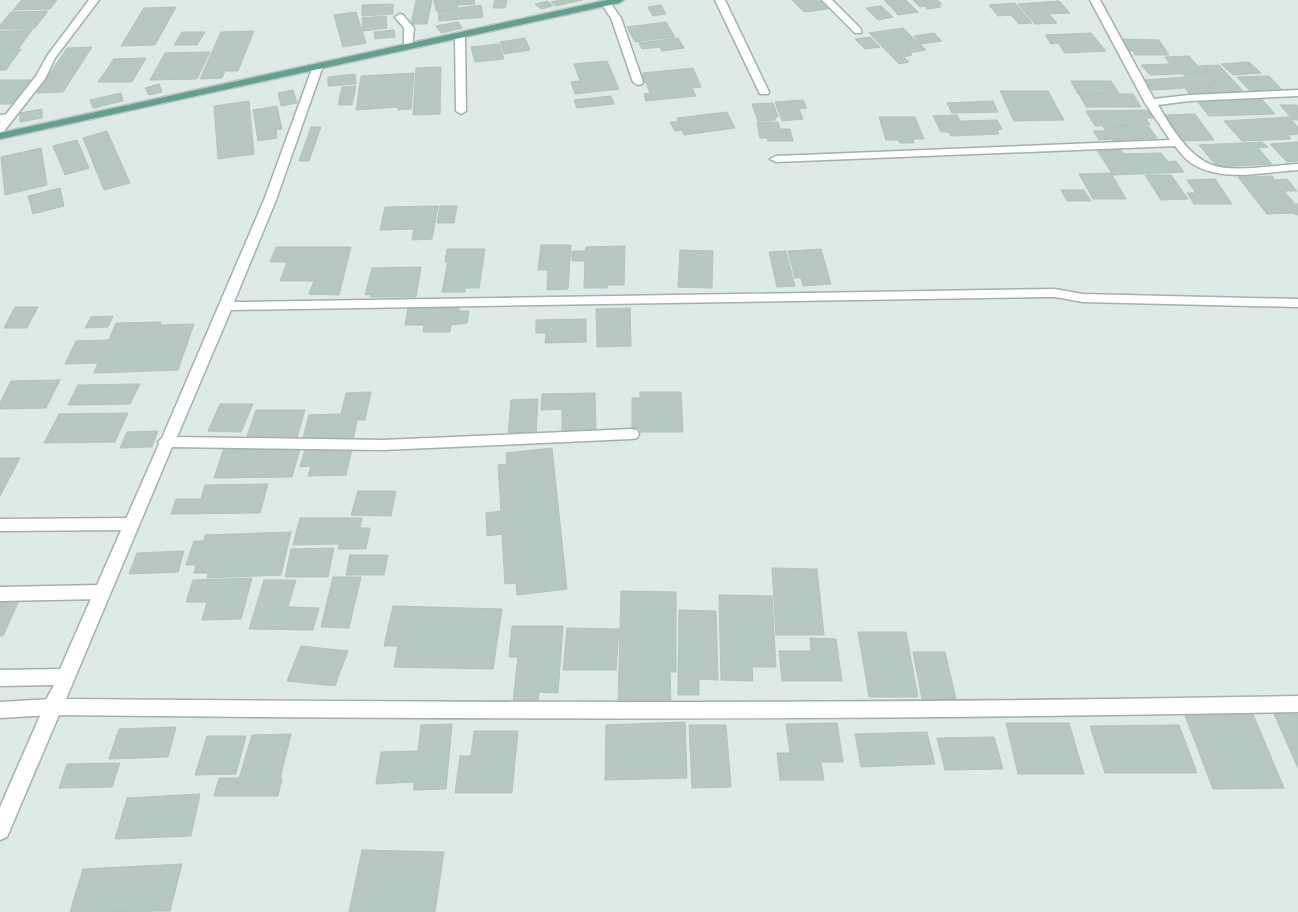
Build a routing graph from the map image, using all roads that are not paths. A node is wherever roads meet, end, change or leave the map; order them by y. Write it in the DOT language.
graph roads {
  1 [pos="94,0"];
  2 [pos="619,0"];
  3 [pos="720,0"];
  4 [pos="827,0"];
  5 [pos="1095,0"];
  6 [pos="605,1"];
  7 [pos="400,17"];
  8 [pos="858,32"];
  9 [pos="460,36"];
  10 [pos="409,46"];
  11 [pos="318,66"];
  12 [pos="638,82"];
  13 [pos="764,92"];
  14 [pos="1298,93"];
  15 [pos="1150,103"];
  16 [pos="460,111"];
  17 [pos="4,117"];
  18 [pos="0,128"];
  19 [pos="0,136"];
  20 [pos="1178,143"];
  21 [pos="776,159"];
  22 [pos="1298,167"];
  23 [pos="1298,302"];
  24 [pos="226,306"];
  25 [pos="632,434"];
  26 [pos="165,442"];
  27 [pos="131,524"];
  28 [pos="0,525"];
  29 [pos="101,592"];
  30 [pos="0,594"];
  31 [pos="0,678"];
  32 [pos="64,678"];
  33 [pos="1298,704"];
  34 [pos="51,707"];
  35 [pos="0,710"];
  36 [pos="0,830"];
  1 -- 17 [label="street"];
  2 -- 6 [label="main road"];
  3 -- 13 [label="street"];
  4 -- 8 [label="street"];
  5 -- 15 [label="street"];
  6 -- 9 [label="main road"];
  6 -- 12 [label="street"];
  7 -- 10 [label="street"];
  9 -- 10 [label="main road"];
  9 -- 16 [label="street"];
  10 -- 11 [label="main road"];
  11 -- 19 [label="main road"];
  11 -- 24 [label="street"];
  14 -- 15 [label="street"];
  15 -- 20 [label="street"];
  17 -- 18 [label="street"];
  20 -- 21 [label="street"];
  20 -- 22 [label="street"];
  23 -- 24 [label="street"];
  24 -- 26 [label="street"];
  25 -- 26 [label="street"];
  26 -- 27 [label="street"];
  27 -- 28 [label="street"];
  27 -- 29 [label="street"];
  29 -- 30 [label="street"];
  29 -- 32 [label="street"];
  31 -- 32 [label="street"];
  32 -- 34 [label="street"];
  33 -- 34 [label="street"];
  34 -- 35 [label="street"];
  34 -- 36 [label="street"];
}
